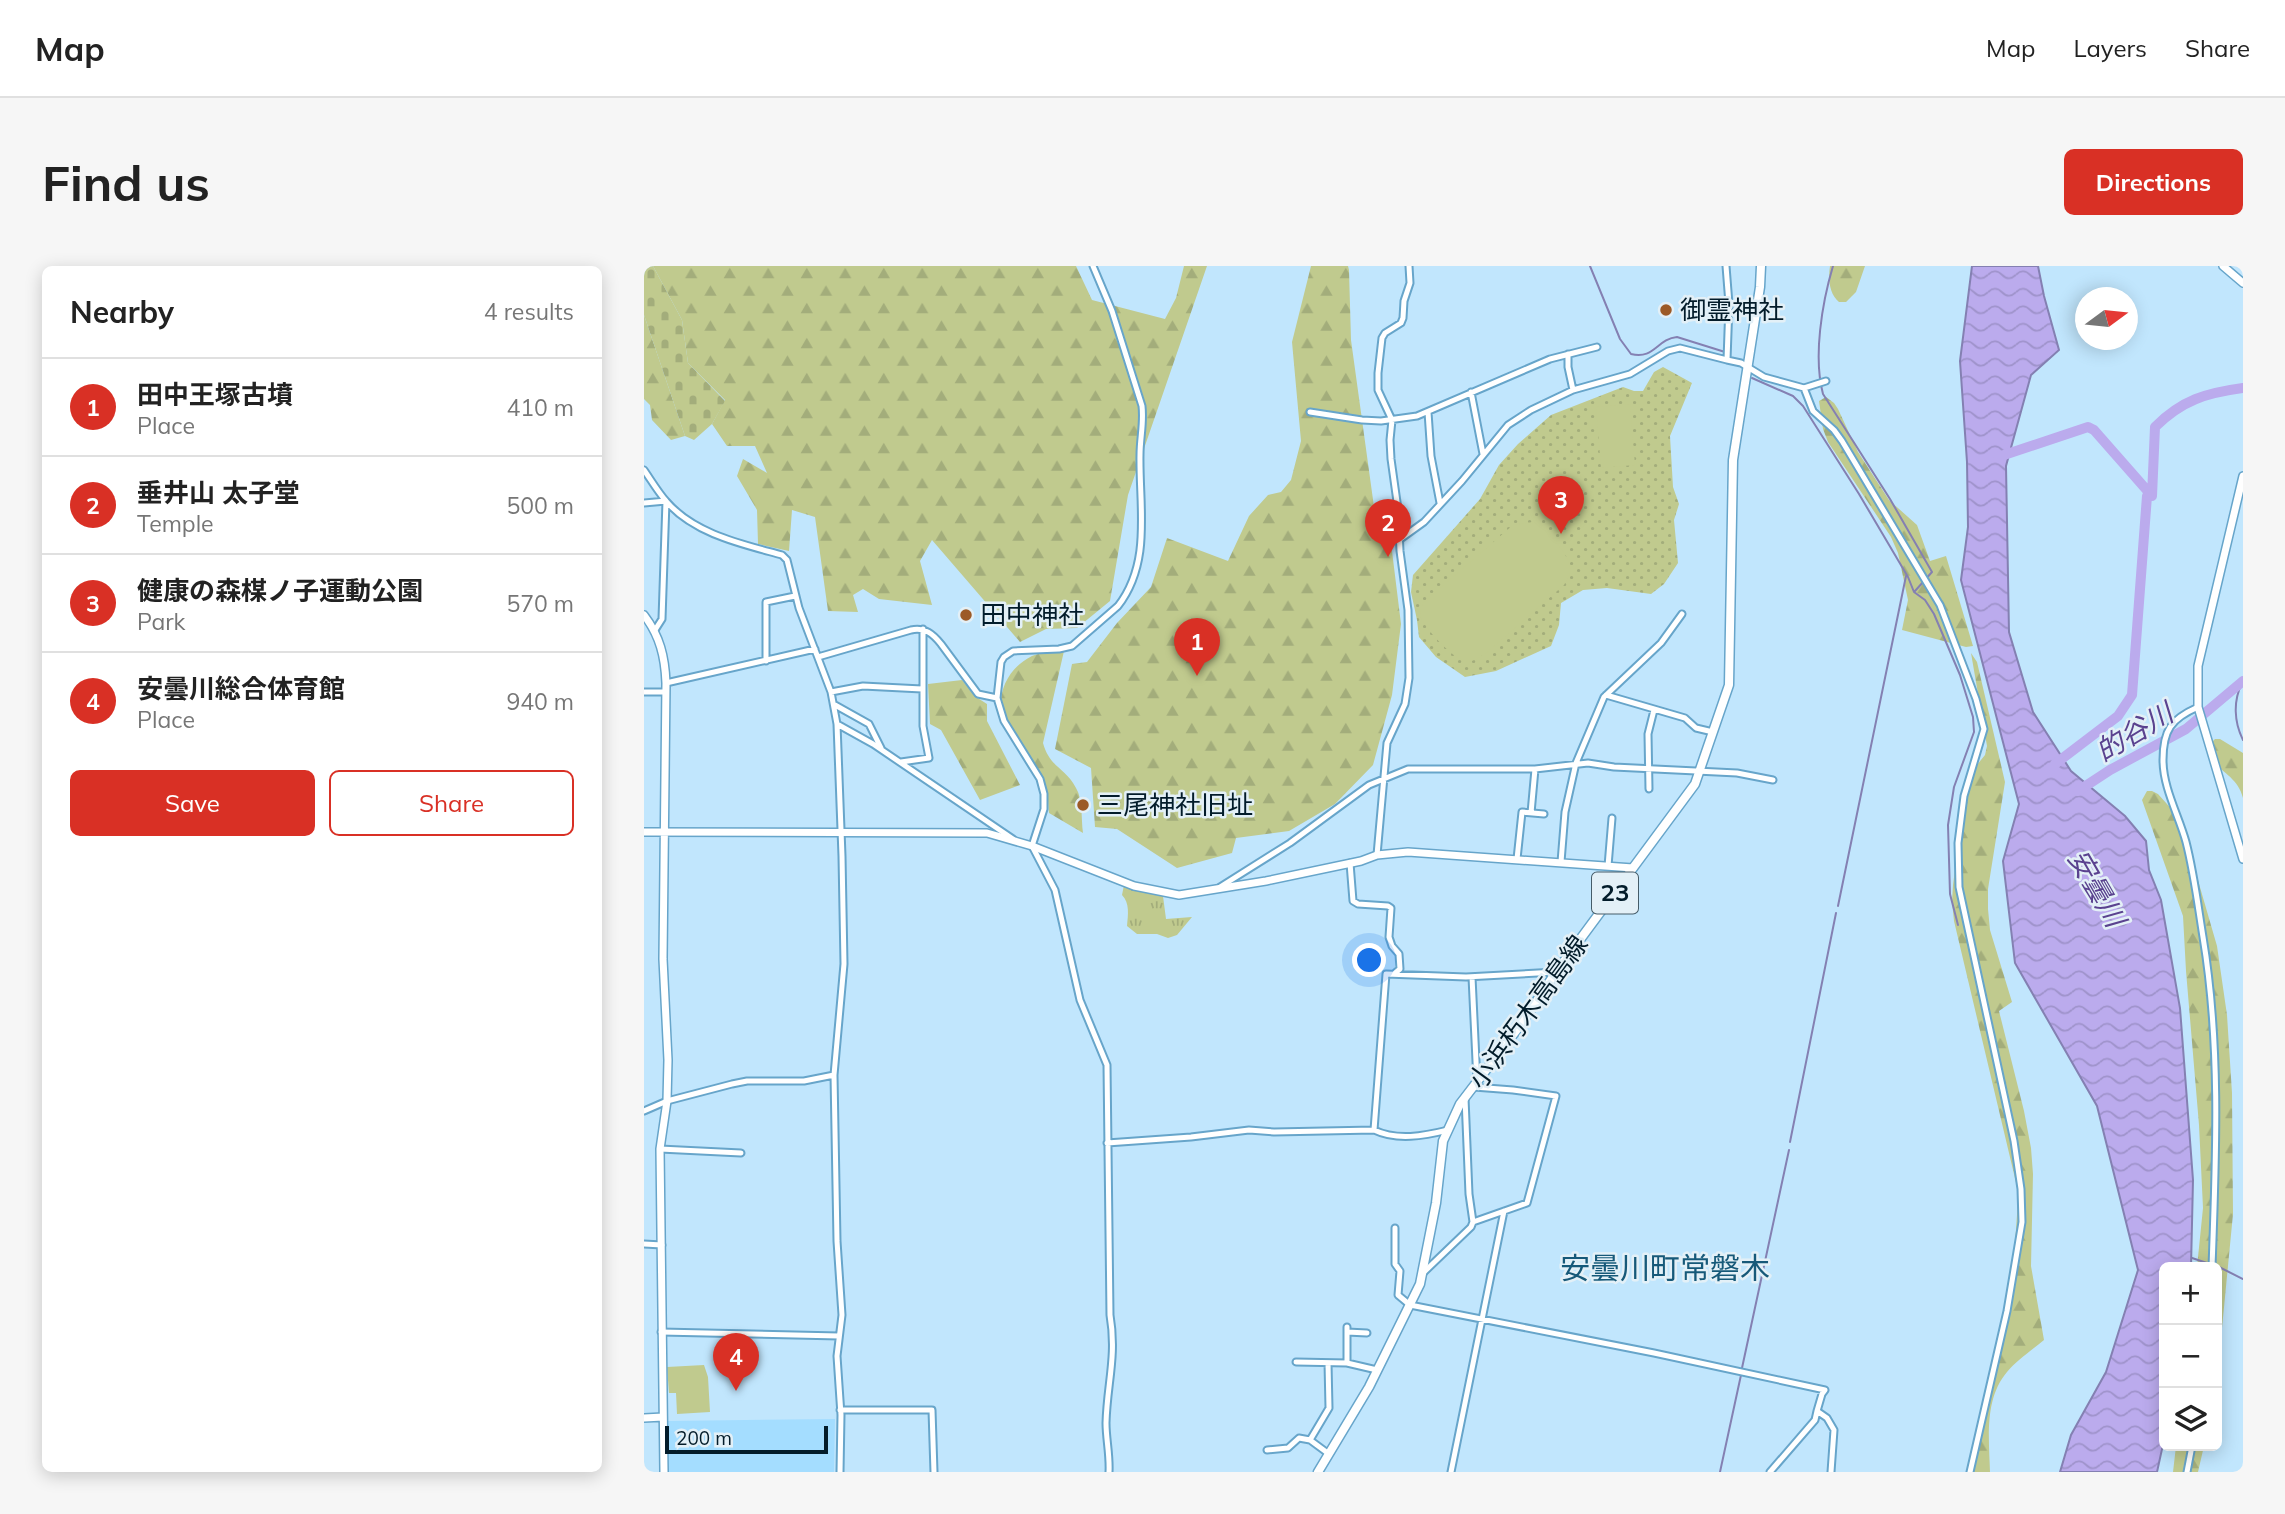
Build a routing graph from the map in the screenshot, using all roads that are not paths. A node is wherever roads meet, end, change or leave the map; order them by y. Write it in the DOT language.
graph roads {
  1 [pos="1093,266"];
  2 [pos="1409,266"];
  3 [pos="1726,266"];
  4 [pos="1761,266"];
  5 [pos="2223,266"];
  6 [pos="2243,283"];
  7 [pos="1597,347"];
  8 [pos="1568,354"];
  9 [pos="1727,360"];
  10 [pos="1746,366"];
  11 [pos="1826,380"];
  12 [pos="1804,388"];
  13 [pos="1573,390"];
  14 [pos="1471,392"];
  15 [pos="1310,412"];
  16 [pos="1428,412"];
  17 [pos="1392,420"];
  18 [pos="1483,454"];
  19 [pos="644,470"];
  20 [pos="2243,476"];
  21 [pos="666,501"];
  22 [pos="644,503"];
  23 [pos="1440,503"];
  24 [pos="1399,540"];
  25 [pos="795,596"];
  26 [pos="1682,614"];
  27 [pos="644,615"];
  28 [pos="923,629"];
  29 [pos="655,630"];
  30 [pos="815,649"];
  31 [pos="818,657"];
  32 [pos="766,661"];
  33 [pos="666,687"];
  34 [pos="922,689"];
  35 [pos="644,692"];
  36 [pos="831,692"];
  37 [pos="1606,695"];
  38 [pos="997,698"];
  39 [pos="835,705"];
  40 [pos="2198,707"];
  41 [pos="1654,710"];
  42 [pos="837,724"];
  43 [pos="1713,732"];
  44 [pos="883,751"];
  45 [pos="900,762"];
  46 [pos="1576,763"];
  47 [pos="1649,768"];
  48 [pos="1535,769"];
  49 [pos="1700,771"];
  50 [pos="1384,778"];
  51 [pos="1773,780"];
  52 [pos="1649,789"];
  53 [pos="1531,813"];
  54 [pos="1544,814"];
  55 [pos="1612,818"];
  56 [pos="664,831"];
  57 [pos="841,831"];
  58 [pos="644,832"];
  59 [pos="1018,842"];
  60 [pos="1032,846"];
  61 [pos="1377,855"];
  62 [pos="1517,859"];
  63 [pos="2243,859"];
  64 [pos="1561,862"];
  65 [pos="1350,863"];
  66 [pos="1608,866"];
  67 [pos="1633,868"];
  68 [pos="1214,891"];
  69 [pos="1556,972"];
  70 [pos="1394,974"];
  71 [pos="1472,977"];
  72 [pos="834,1075"];
  73 [pos="1475,1084"];
  74 [pos="1465,1098"];
  75 [pos="667,1101"];
  76 [pos="644,1111"];
  77 [pos="1374,1130"];
  78 [pos="1448,1130"];
  79 [pos="1107,1143"];
  80 [pos="660,1149"];
  81 [pos="741,1153"];
  82 [pos="1504,1211"];
  83 [pos="1474,1222"];
  84 [pos="1395,1228"];
  85 [pos="644,1244"];
  86 [pos="662,1245"];
  87 [pos="2212,1262"];
  88 [pos="1423,1273"];
  89 [pos="1410,1305"];
  90 [pos="1482,1319"];
  91 [pos="661,1332"];
  92 [pos="1367,1333"];
  93 [pos="839,1336"];
  94 [pos="1296,1362"];
  95 [pos="1328,1363"];
  96 [pos="1347,1363"];
  97 [pos="1377,1370"];
  98 [pos="841,1410"];
  99 [pos="1818,1411"];
  100 [pos="663,1417"];
  101 [pos="644,1418"];
  102 [pos="1310,1440"];
  103 [pos="1267,1450"];
  104 [pos="2191,1451"];
  105 [pos="1329,1454"];
  106 [pos="664,1472"];
  107 [pos="839,1472"];
  108 [pos="934,1472"];
  109 [pos="1109,1472"];
  110 [pos="1318,1472"];
  111 [pos="1451,1472"];
  112 [pos="1770,1472"];
  113 [pos="1831,1472"];
  114 [pos="1970,1472"];
  115 [pos="2187,1472"];
  1 -- 38 [label="street"];
  2 -- 17 [label="street"];
  3 -- 9 [label="street"];
  4 -- 10 [label="main road, 小浜朽木高島線 / 23"];
  5 -- 6 [label="main road"];
  7 -- 8 [label="street"];
  8 -- 13 [label="street"];
  8 -- 14 [label="street"];
  9 -- 10 [label="street"];
  9 -- 13 [label="street"];
  10 -- 12 [label="street"];
  10 -- 43 [label="main road, 小浜朽木高島線 / 23"];
  11 -- 12 [label="street"];
  12 -- 114 [label="street"];
  13 -- 18 [label="street"];
  14 -- 16 [label="street"];
  14 -- 18 [label="street"];
  15 -- 17 [label="street"];
  16 -- 17 [label="street"];
  16 -- 23 [label="street"];
  17 -- 24 [label="street"];
  18 -- 23 [label="street"];
  19 -- 21 [label="street"];
  20 -- 40 [label="main road"];
  21 -- 22 [label="street"];
  21 -- 25 [label="street"];
  21 -- 29 [label="street"];
  23 -- 24 [label="street"];
  24 -- 50 [label="street"];
  25 -- 30 [label="street"];
  25 -- 32 [label="street"];
  26 -- 37 [label="street"];
  27 -- 29 [label="main road"];
  28 -- 31 [label="street"];
  28 -- 34 [label="street"];
  28 -- 38 [label="street"];
  29 -- 33 [label="main road"];
  30 -- 31 [label="street"];
  30 -- 32 [label="street"];
  31 -- 36 [label="street"];
  32 -- 33 [label="street"];
  33 -- 35 [label="street"];
  33 -- 56 [label="main road"];
  34 -- 36 [label="street"];
  34 -- 45 [label="street"];
  36 -- 39 [label="street"];
  37 -- 41 [label="street"];
  37 -- 46 [label="street"];
  38 -- 60 [label="street"];
  39 -- 42 [label="street"];
  39 -- 44 [label="street"];
  40 -- 63 [label="main road"];
  40 -- 87 [label="street"];
  41 -- 43 [label="street"];
  41 -- 47 [label="street"];
  42 -- 44 [label="street"];
  42 -- 57 [label="street"];
  43 -- 49 [label="main road, 小浜朽木高島線 / 23"];
  44 -- 45 [label="street"];
  45 -- 59 [label="street"];
  46 -- 47 [label="street"];
  46 -- 48 [label="street"];
  46 -- 64 [label="street"];
  47 -- 49 [label="street"];
  47 -- 52 [label="street"];
  48 -- 50 [label="street"];
  48 -- 53 [label="street"];
  49 -- 51 [label="street"];
  49 -- 67 [label="main road, 小浜朽木高島線 / 23"];
  50 -- 61 [label="street"];
  50 -- 68 [label="street"];
  53 -- 54 [label="street"];
  53 -- 62 [label="street"];
  55 -- 66 [label="street"];
  56 -- 57 [label="main road"];
  56 -- 58 [label="main road"];
  56 -- 75 [label="main road"];
  57 -- 59 [label="main road"];
  57 -- 72 [label="street"];
  59 -- 60 [label="main road"];
  60 -- 68 [label="main road"];
  60 -- 79 [label="street"];
  61 -- 62 [label="main road"];
  61 -- 65 [label="main road"];
  62 -- 64 [label="main road"];
  64 -- 66 [label="main road"];
  65 -- 68 [label="main road"];
  65 -- 70 [label="street"];
  66 -- 67 [label="main road"];
  67 -- 69 [label="main road, 小浜朽木高島線 / 23"];
  69 -- 71 [label="street"];
  69 -- 73 [label="main road, 小浜朽木高島線 / 23"];
  70 -- 71 [label="street"];
  70 -- 77 [label="street"];
  71 -- 73 [label="street"];
  72 -- 75 [label="street"];
  72 -- 93 [label="street"];
  73 -- 74 [label="main road, 小浜朽木高島線 / 23"];
  73 -- 82 [label="street"];
  74 -- 78 [label="main road, 小浜朽木高島線 / 23"];
  74 -- 83 [label="street"];
  75 -- 76 [label="street"];
  75 -- 80 [label="main road"];
  77 -- 78 [label="street"];
  77 -- 79 [label="street"];
  78 -- 88 [label="main road, 小浜朽木高島線 / 23"];
  79 -- 109 [label="street"];
  80 -- 81 [label="street"];
  80 -- 86 [label="main road"];
  82 -- 83 [label="street"];
  82 -- 90 [label="street"];
  83 -- 88 [label="street"];
  84 -- 89 [label="street"];
  85 -- 86 [label="street"];
  86 -- 91 [label="main road"];
  88 -- 89 [label="main road, 小浜朽木高島線 / 23"];
  89 -- 90 [label="street"];
  89 -- 97 [label="main road, 小浜朽木高島線 / 23"];
  90 -- 99 [label="street"];
  90 -- 111 [label="street"];
  91 -- 93 [label="street"];
  91 -- 100 [label="main road"];
  92 -- 96 [label="street"];
  93 -- 98 [label="street"];
  94 -- 95 [label="street"];
  95 -- 96 [label="street"];
  95 -- 102 [label="street"];
  96 -- 97 [label="street"];
  97 -- 105 [label="main road, 小浜朽木高島線 / 23"];
  98 -- 107 [label="street"];
  98 -- 108 [label="street"];
  99 -- 112 [label="street"];
  99 -- 113 [label="street"];
  100 -- 101 [label="main road"];
  100 -- 106 [label="main road"];
  102 -- 103 [label="street"];
  102 -- 105 [label="street"];
  104 -- 115 [label="street"];
  105 -- 110 [label="main road, 小浜朽木高島線 / 23"];
}
